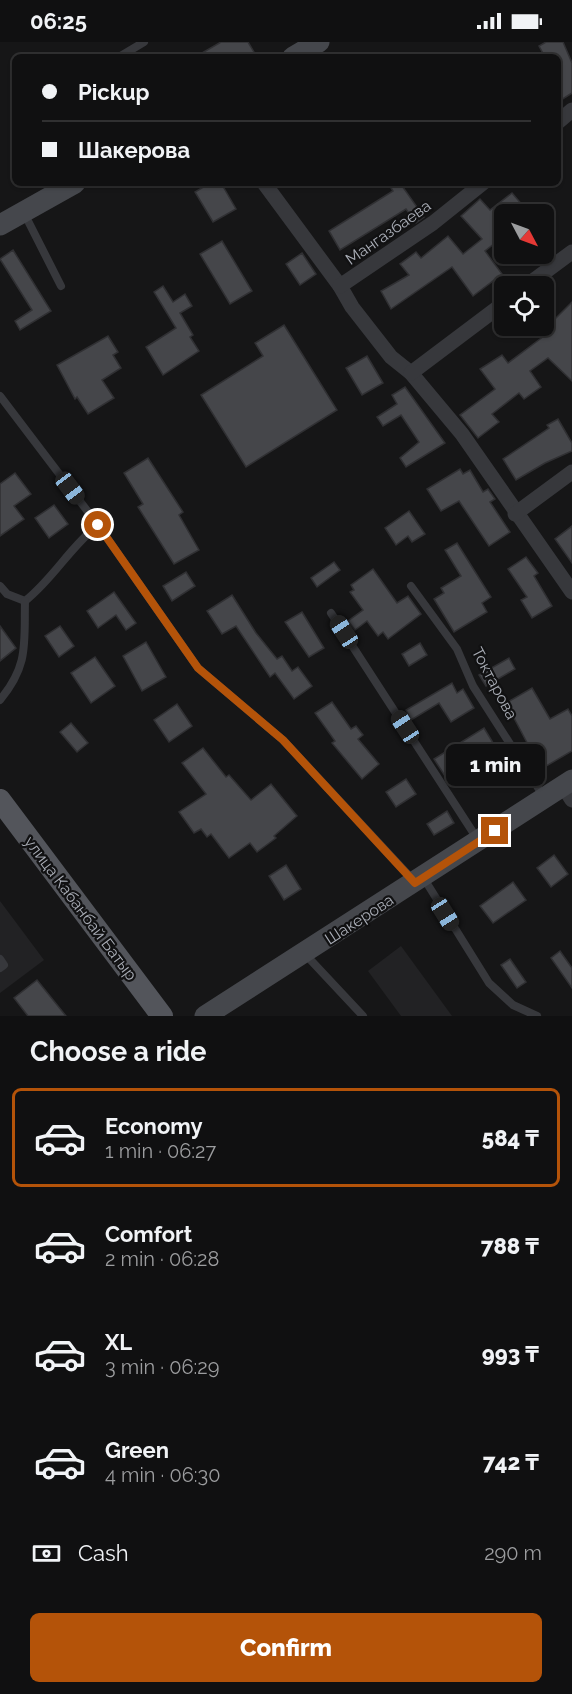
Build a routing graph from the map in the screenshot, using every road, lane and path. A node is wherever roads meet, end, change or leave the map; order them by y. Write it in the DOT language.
graph roads {
  1 [pos="144,42"];
  2 [pos="319,42"];
  3 [pos="294,51"];
  4 [pos="124,54"];
  5 [pos="68,186"];
  6 [pos="266,186"];
  7 [pos="479,186"];
  8 [pos="24,212"];
  9 [pos="0,225"];
  10 [pos="572,252"];
  11 [pos="540,276"];
  12 [pos="61,286"];
  13 [pos="340,286"];
  14 [pos="494,311"];
  15 [pos="411,373"];
  16 [pos="0,396"];
  17 [pos="572,471"];
  18 [pos="515,514"];
  19 [pos="98,525"];
  20 [pos="0,586"];
  21 [pos="411,586"];
  22 [pos="572,592"];
  23 [pos="25,601"];
  24 [pos="331,613"];
  25 [pos="0,700"];
  26 [pos="569,789"];
  27 [pos="544,798"];
  28 [pos="0,800"];
  29 [pos="479,841"];
  30 [pos="419,880"];
  31 [pos="306,954"];
  32 [pos="0,959"];
  33 [pos="0,968"];
  34 [pos="162,1016"];
  35 [pos="205,1016"];
  36 [pos="363,1016"];
  37 [pos="537,1016"];
  1 -- 4 [label="lane"];
  2 -- 3 [label="street"];
  5 -- 8 [label="street"];
  6 -- 13 [label="street"];
  7 -- 13 [label="street, Мангазбаева"];
  8 -- 9 [label="street"];
  8 -- 12 [label="lane"];
  10 -- 11 [label="street"];
  13 -- 15 [label="street"];
  14 -- 15 [label="street"];
  15 -- 18 [label="street"];
  16 -- 19 [label="lane"];
  17 -- 18 [label="street"];
  18 -- 22 [label="street"];
  19 -- 23 [label="lane"];
  19 -- 30 [label="lane"];
  20 -- 23 [label="lane"];
  21 -- 27 [label="lane, Токтарова"];
  23 -- 25 [label="lane"];
  24 -- 29 [label="lane"];
  26 -- 27 [label="street, Шакерова"];
  27 -- 29 [label="street, Шакерова"];
  28 -- 34 [label="main road, улица Кабанбай Батыр"];
  29 -- 30 [label="street, Шакерова"];
  30 -- 31 [label="street, Шакерова"];
  30 -- 37 [label="lane"];
  31 -- 35 [label="street, Шакерова"];
  31 -- 36 [label="lane"];
  32 -- 33 [label="lane"];
}
